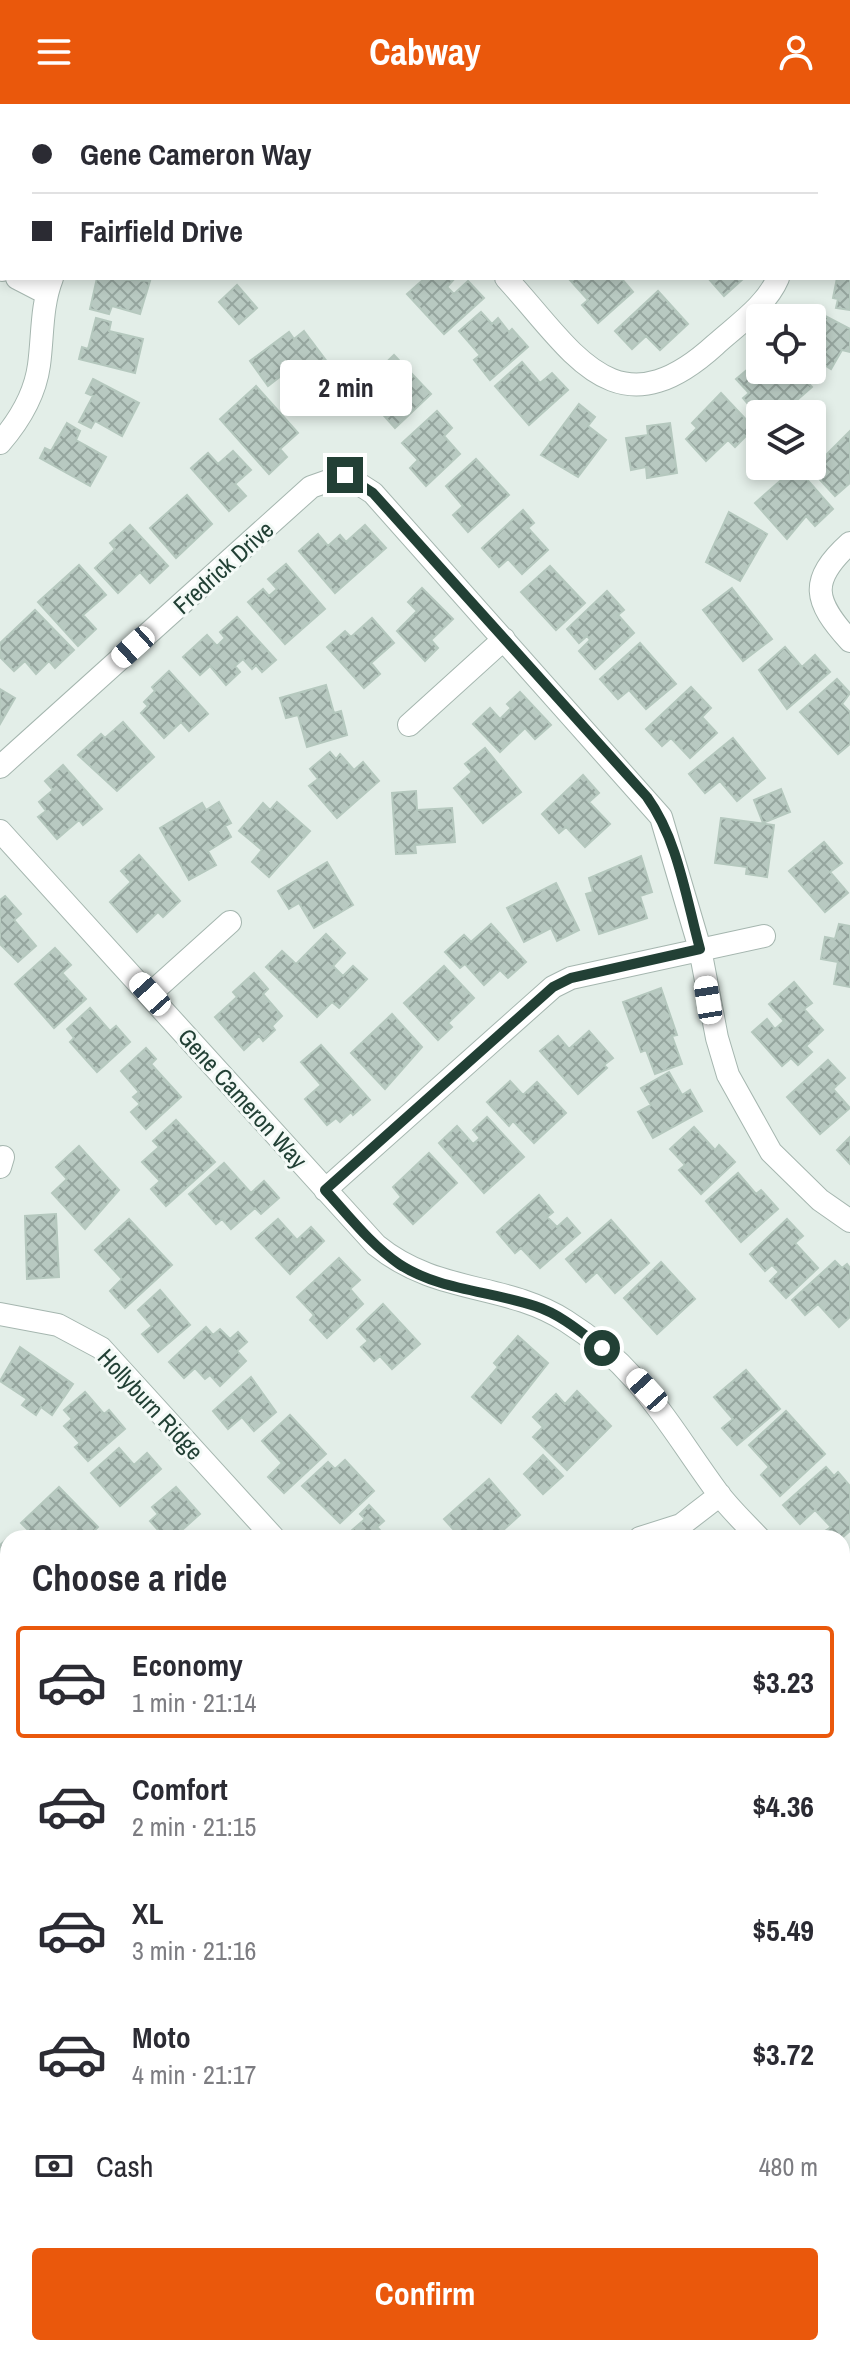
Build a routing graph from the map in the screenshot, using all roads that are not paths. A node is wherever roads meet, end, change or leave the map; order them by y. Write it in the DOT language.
graph roads {
  1 [pos="26,280"];
  2 [pos="508,280"];
  3 [pos="777,280"];
  4 [pos="49,285"];
  5 [pos="0,443"];
  6 [pos="850,543"];
  7 [pos="504,639"];
  8 [pos="850,641"];
  9 [pos="409,725"];
  10 [pos="0,767"];
  11 [pos="0,831"];
  12 [pos="230,922"];
  13 [pos="764,936"];
  14 [pos="700,949"];
  15 [pos="150,994"];
  16 [pos="325,1190"];
  17 [pos="850,1221"];
  18 [pos="0,1314"];
  19 [pos="720,1495"];
  20 [pos="267,1530"];
  21 [pos="665,1530"];
  22 [pos="752,1530"];
  1 -- 4 [label="street"];
  2 -- 3 [label="street"];
  4 -- 5 [label="street"];
  6 -- 8 [label="street"];
  7 -- 9 [label="street"];
  7 -- 10 [label="street, Fredrick Drive"];
  7 -- 14 [label="street"];
  11 -- 15 [label="street, Gene Cameron Way"];
  12 -- 15 [label="street"];
  13 -- 14 [label="street"];
  14 -- 16 [label="street"];
  14 -- 17 [label="street"];
  15 -- 16 [label="street, Gene Cameron Way"];
  16 -- 19 [label="street, Gene Cameron Way"];
  18 -- 20 [label="street, Hollyburn Ridge"];
  19 -- 21 [label="street"];
  19 -- 22 [label="street, Gene Cameron Way"];
}
